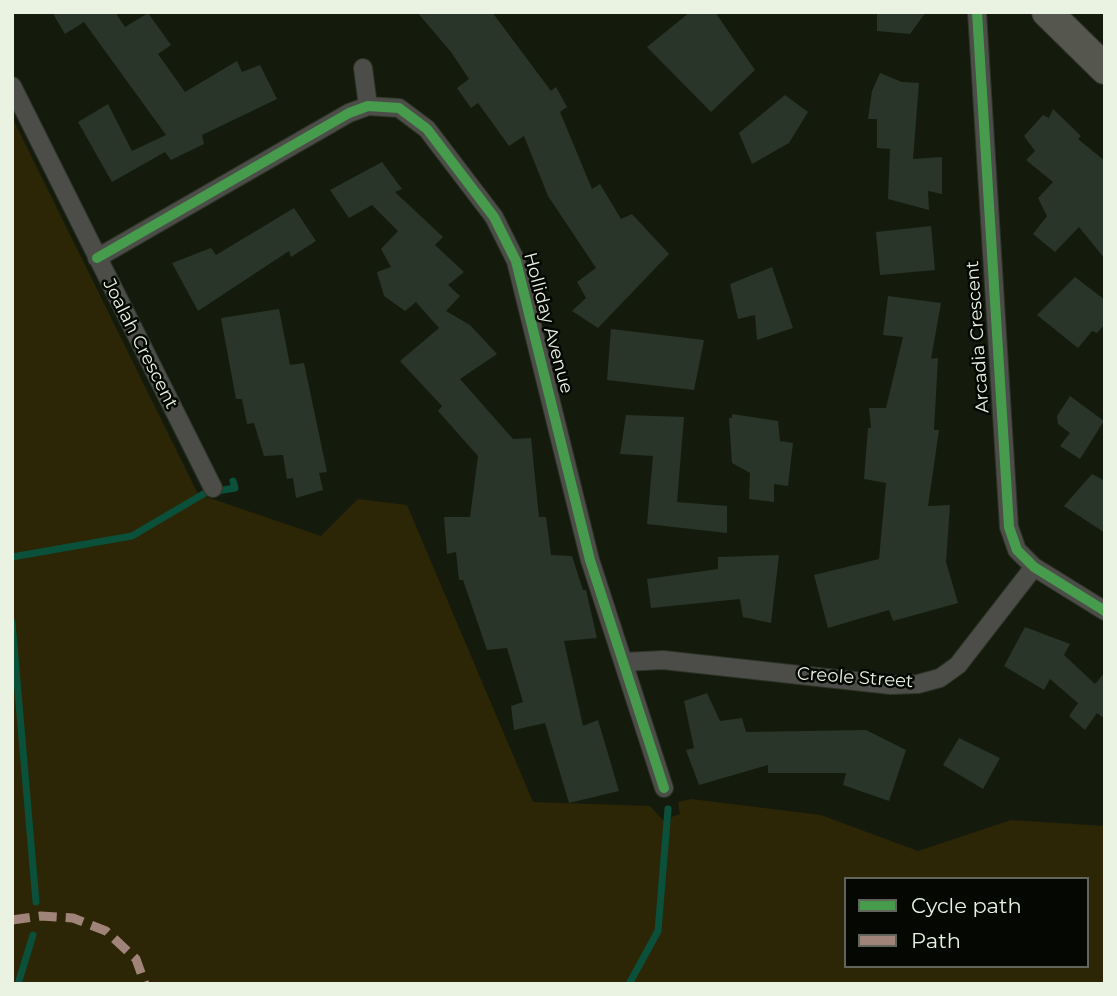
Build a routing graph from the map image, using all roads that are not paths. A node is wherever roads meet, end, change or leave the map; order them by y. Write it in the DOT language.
graph roads {
  1 [pos="977,12"];
  2 [pos="1047,12"];
  3 [pos="363,68"];
  4 [pos="1105,69"];
  5 [pos="12,86"];
  6 [pos="368,106"];
  7 [pos="97,258"];
  8 [pos="213,488"];
  9 [pos="1034,567"];
  10 [pos="1105,611"];
  11 [pos="624,662"];
  12 [pos="664,788"];
  1 -- 9 [label="street, Arcadia Crescent"];
  2 -- 4 [label="main road"];
  3 -- 6 [label="street"];
  5 -- 7 [label="street, Joalah Crescent"];
  6 -- 7 [label="street"];
  6 -- 11 [label="street, Holliday Avenue"];
  7 -- 8 [label="street, Joalah Crescent"];
  9 -- 10 [label="street, Arcadia Crescent"];
  9 -- 11 [label="street, Creole Street"];
  11 -- 12 [label="street, Holliday Avenue"];
}
